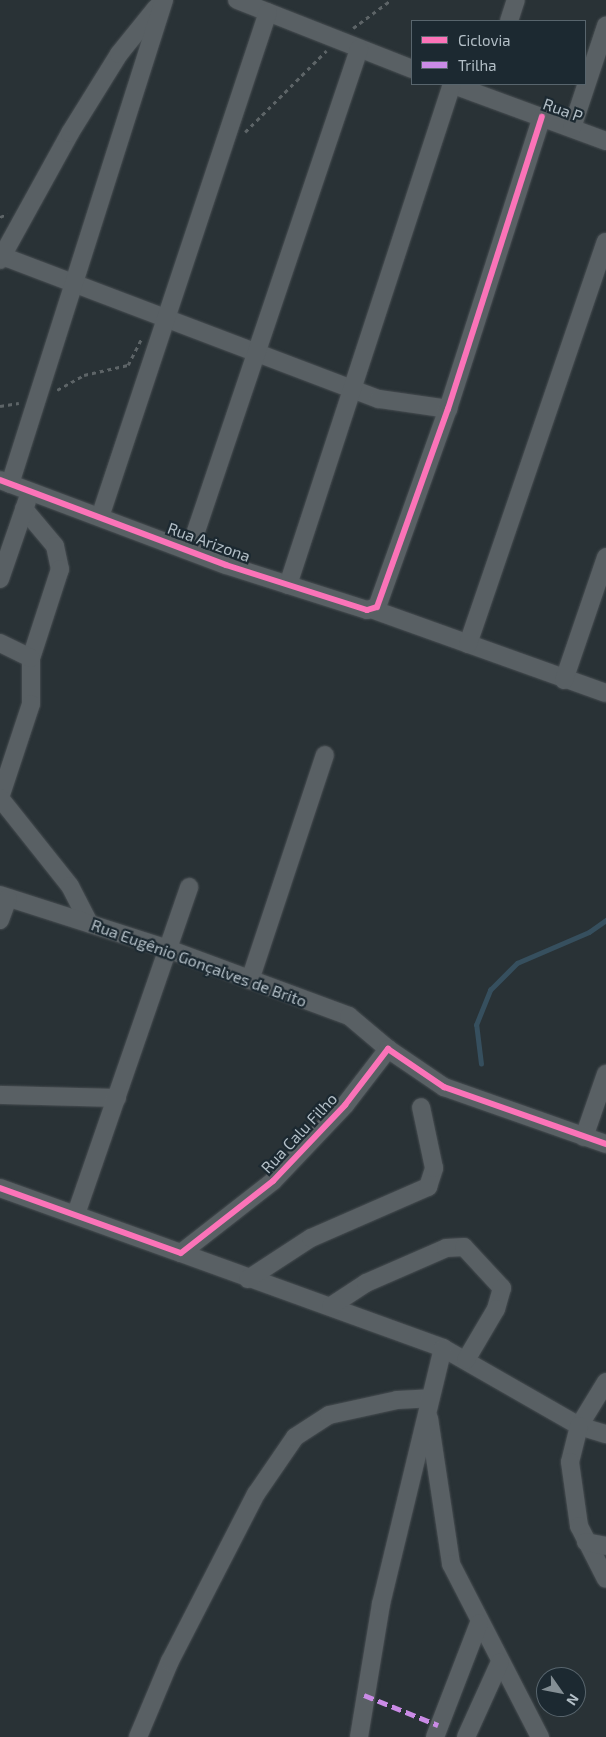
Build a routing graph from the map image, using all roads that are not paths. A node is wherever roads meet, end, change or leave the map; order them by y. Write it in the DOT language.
graph roads {
  1 [pos="237,0"];
  2 [pos="516,0"];
  3 [pos="268,12"];
  4 [pos="509,20"];
  5 [pos="606,26"];
  6 [pos="359,49"];
  7 [pos="411,69"];
  8 [pos="452,85"];
  9 [pos="459,85"];
  10 [pos="485,89"];
  11 [pos="542,117"];
  12 [pos="572,128"];
  13 [pos="606,141"];
  14 [pos="606,242"];
  15 [pos="1,258"];
  16 [pos="72,282"];
  17 [pos="160,314"];
  18 [pos="257,353"];
  19 [pos="352,389"];
  20 [pos="448,410"];
  21 [pos="5,482"];
  22 [pos="30,491"];
  23 [pos="24,509"];
  24 [pos="100,517"];
  25 [pos="190,549"];
  26 [pos="606,557"];
  27 [pos="0,579"];
  28 [pos="288,584"];
  29 [pos="374,610"];
  30 [pos="0,643"];
  31 [pos="468,644"];
  32 [pos="31,658"];
  33 [pos="564,680"];
  34 [pos="606,693"];
  35 [pos="325,754"];
  36 [pos="0,789"];
  37 [pos="0,798"];
  38 [pos="189,886"];
  39 [pos="4,897"];
  40 [pos="0,920"];
  41 [pos="89,924"];
  42 [pos="168,949"];
  43 [pos="250,980"];
  44 [pos="388,1049"];
  45 [pos="606,1074"];
  46 [pos="0,1094"];
  47 [pos="117,1098"];
  48 [pos="421,1107"];
  49 [pos="584,1137"];
  50 [pos="606,1144"];
  51 [pos="0,1188"];
  52 [pos="76,1214"];
  53 [pos="181,1253"];
  54 [pos="248,1279"];
  55 [pos="330,1306"];
  56 [pos="443,1348"];
  57 [pos="466,1360"];
  58 [pos="606,1382"];
  59 [pos="429,1404"];
  60 [pos="579,1426"];
  61 [pos="606,1434"];
  62 [pos="586,1542"];
  63 [pos="606,1546"];
  64 [pos="606,1580"];
  65 [pos="479,1623"];
  66 [pos="500,1662"];
  67 [pos="138,1737"];
  68 [pos="359,1737"];
  69 [pos="435,1737"];
  70 [pos="466,1737"];
  71 [pos="540,1737"];
  1 -- 3 [label="street"];
  2 -- 4 [label="street"];
  3 -- 6 [label="street"];
  3 -- 17 [label="street"];
  5 -- 12 [label="street"];
  6 -- 7 [label="street"];
  6 -- 18 [label="street"];
  8 -- 19 [label="street"];
  9 -- 10 [label="street, Rua P"];
  10 -- 11 [label="street, Rua P"];
  11 -- 12 [label="street, Rua P"];
  11 -- 20 [label="street"];
  12 -- 13 [label="street, Rua P"];
  14 -- 31 [label="street"];
  15 -- 16 [label="street"];
  15 -- 16 [label="street"];
  16 -- 17 [label="street"];
  16 -- 21 [label="street"];
  17 -- 18 [label="street"];
  17 -- 24 [label="street"];
  18 -- 19 [label="street"];
  18 -- 25 [label="street"];
  19 -- 20 [label="street"];
  19 -- 28 [label="street"];
  20 -- 29 [label="street"];
  21 -- 22 [label="street, Rua Arizona"];
  22 -- 23 [label="street"];
  22 -- 24 [label="street, Rua Arizona"];
  23 -- 27 [label="street"];
  23 -- 32 [label="street"];
  24 -- 25 [label="street, Rua Arizona"];
  25 -- 28 [label="street, Rua Arizona"];
  26 -- 33 [label="street"];
  28 -- 29 [label="street, Rua Arizona"];
  29 -- 31 [label="street, Rua Arizona"];
  30 -- 32 [label="street"];
  31 -- 33 [label="street, Rua Arizona"];
  32 -- 36 [label="street"];
  33 -- 34 [label="street, Rua Arizona"];
  35 -- 43 [label="street"];
  36 -- 37 [label="street"];
  37 -- 41 [label="street"];
  38 -- 42 [label="street"];
  39 -- 40 [label="street"];
  39 -- 41 [label="street, Rua Eugênio Gonçalves de Brito"];
  41 -- 42 [label="street, Rua Eugênio Gonçalves de Brito"];
  42 -- 43 [label="street, Rua Eugênio Gonçalves de Brito"];
  42 -- 47 [label="street"];
  43 -- 44 [label="street, Rua Eugênio Gonçalves de Brito"];
  44 -- 49 [label="street"];
  44 -- 53 [label="street, Rua Calu Filho"];
  45 -- 49 [label="street"];
  46 -- 47 [label="street"];
  47 -- 52 [label="street"];
  48 -- 54 [label="street"];
  49 -- 50 [label="street"];
  51 -- 52 [label="street"];
  52 -- 53 [label="street"];
  53 -- 54 [label="street"];
  54 -- 55 [label="street"];
  55 -- 56 [label="street"];
  55 -- 57 [label="street"];
  56 -- 57 [label="street"];
  56 -- 59 [label="street"];
  57 -- 60 [label="street"];
  58 -- 60 [label="street"];
  59 -- 65 [label="street"];
  59 -- 67 [label="street"];
  59 -- 68 [label="street"];
  60 -- 61 [label="street"];
  60 -- 62 [label="street"];
  62 -- 63 [label="street"];
  62 -- 64 [label="street"];
  65 -- 66 [label="street"];
  65 -- 69 [label="street"];
  66 -- 70 [label="street"];
  66 -- 71 [label="street"];
}
